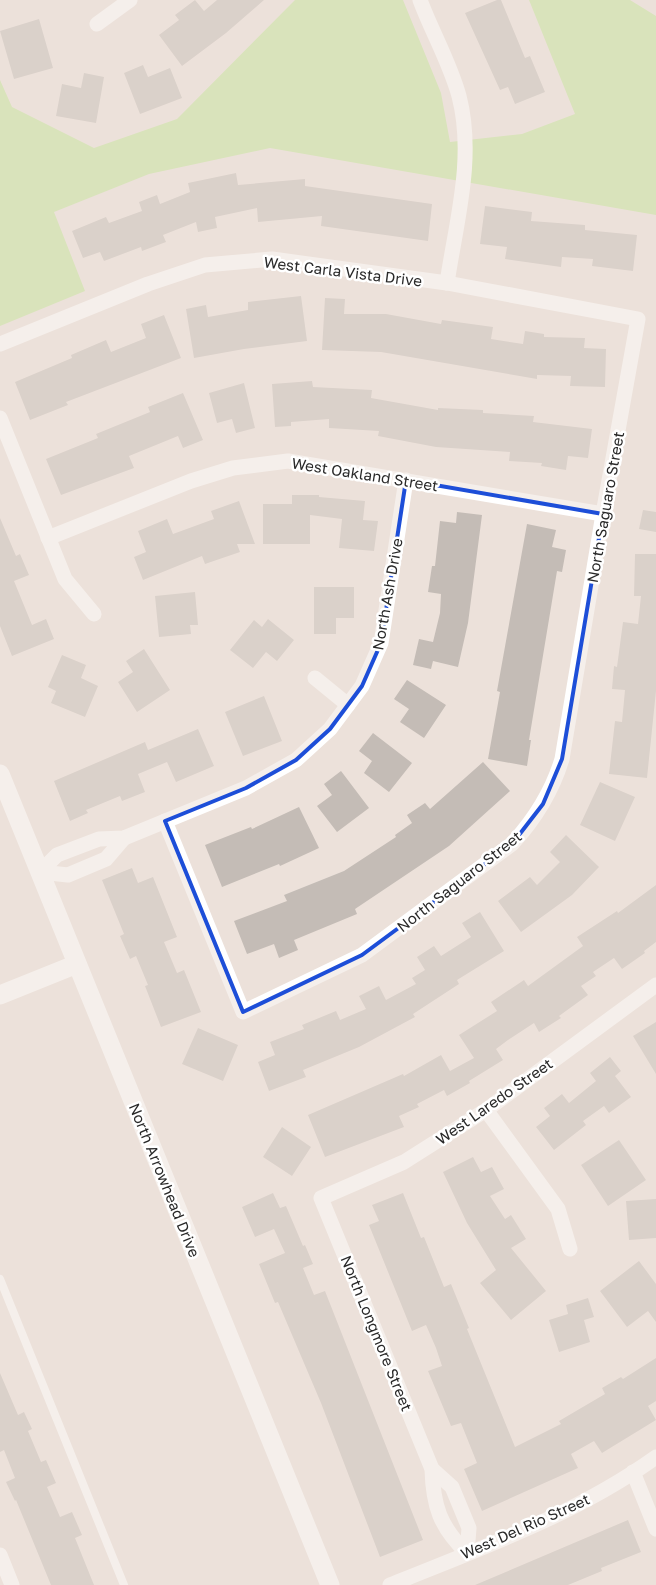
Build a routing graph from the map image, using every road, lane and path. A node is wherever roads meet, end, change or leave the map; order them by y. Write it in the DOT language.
graph roads {
  1 [pos="130,0"];
  2 [pos="420,0"];
  3 [pos="97,24"];
  4 [pos="448,283"];
  5 [pos="638,319"];
  6 [pos="0,344"];
  7 [pos="0,418"];
  8 [pos="406,480"];
  9 [pos="603,514"];
  10 [pos="48,538"];
  11 [pos="94,614"];
  12 [pos="315,678"];
  13 [pos="348,705"];
  14 [pos="0,774"];
  15 [pos="165,821"];
  16 [pos="124,838"];
  17 [pos="40,872"];
  18 [pos="77,964"];
  19 [pos="656,985"];
  20 [pos="0,995"];
  21 [pos="486,1110"];
  22 [pos="321,1198"];
  23 [pos="570,1249"];
  24 [pos="0,1279"];
  25 [pos="654,1464"];
  26 [pos="432,1469"];
  27 [pos="633,1472"];
  28 [pos="656,1529"];
  29 [pos="467,1553"];
  30 [pos="0,1555"];
  31 [pos="12,1585"];
  32 [pos="124,1585"];
  33 [pos="330,1585"];
  34 [pos="390,1585"];
  1 -- 3 [label="street"];
  2 -- 4 [label="street"];
  4 -- 5 [label="street, West Carla Vista Drive"];
  4 -- 6 [label="street, West Carla Vista Drive"];
  5 -- 9 [label="street, North Saguaro Street"];
  7 -- 10 [label="street"];
  8 -- 9 [label="street, West Oakland Street"];
  8 -- 10 [label="street, West Oakland Street"];
  8 -- 13 [label="street, North Ash Drive"];
  9 -- 15 [label="street, North Saguaro Street"];
  10 -- 11 [label="street"];
  12 -- 13 [label="street"];
  13 -- 15 [label="street, North Ash Drive"];
  14 -- 17 [label="street, North Arrowhead Drive"];
  15 -- 16 [label="street, North Ash Drive"];
  16 -- 17 [label="street, North Ash Drive"];
  16 -- 17 [label="street, North Ash Drive"];
  17 -- 18 [label="street, North Arrowhead Drive"];
  18 -- 20 [label="street"];
  18 -- 33 [label="street, North Arrowhead Drive"];
  19 -- 21 [label="street, West Laredo Street"];
  21 -- 22 [label="street, West Laredo Street"];
  21 -- 23 [label="street"];
  22 -- 26 [label="street, North Longmore Street"];
  24 -- 32 [label="lane"];
  25 -- 27 [label="street, West Del Rio Street"];
  26 -- 29 [label="street, North Longmore Street"];
  26 -- 29 [label="street, North Longmore Street"];
  27 -- 28 [label="street"];
  27 -- 29 [label="street, West Del Rio Street"];
  29 -- 34 [label="street, West Del Rio Street"];
  30 -- 31 [label="street"];
}
